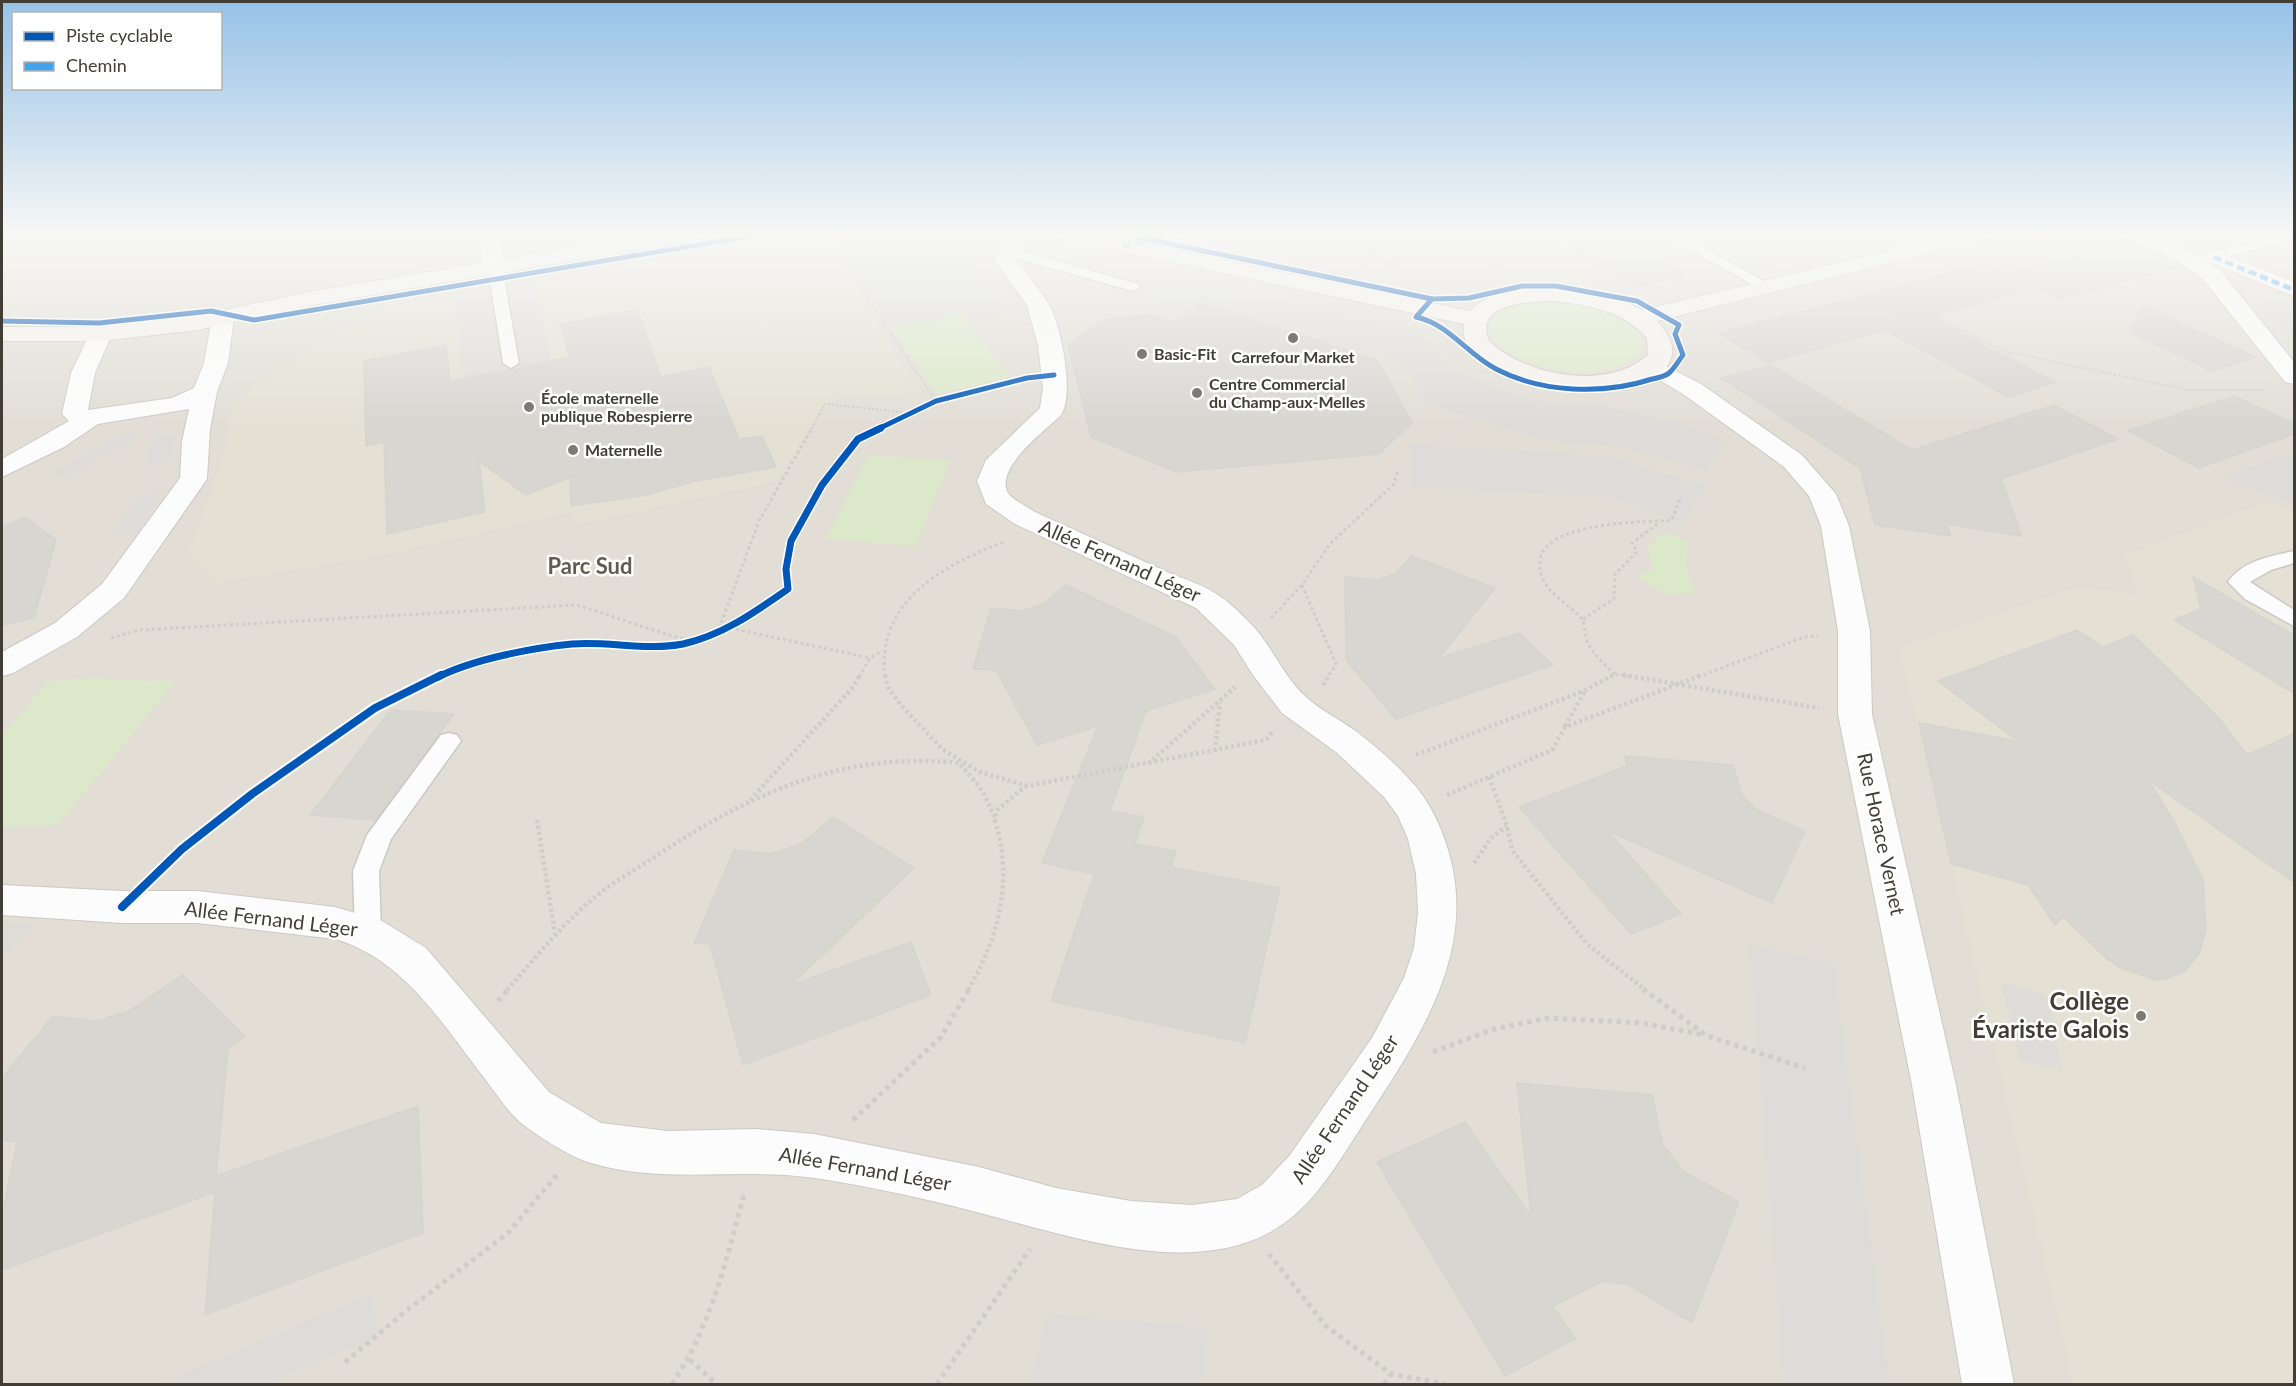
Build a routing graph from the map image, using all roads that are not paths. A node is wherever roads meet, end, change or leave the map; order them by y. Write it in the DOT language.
graph roads {
  1 [pos="321,298"];
  2 [pos="500,298"];
  3 [pos="1032,298"];
  4 [pos="1372,298"];
  5 [pos="1518,298"];
  6 [pos="1575,298"];
  7 [pos="1723,298"];
  8 [pos="2230,298"];
  9 [pos="223,318"];
  10 [pos="1640,318"];
  11 [pos="1475,319"];
  12 [pos="2,334"];
  13 [pos="99,334"];
  14 [pos="511,363"];
  15 [pos="1652,366"];
  16 [pos="2295,377"];
  17 [pos="204,392"];
  18 [pos="90,418"];
  19 [pos="2,469"];
  20 [pos="2295,557"];
  21 [pos="2295,619"];
  22 [pos="2,665"];
  23 [pos="449,741"];
  24 [pos="2,900"];
  25 [pos="368,932"];
  26 [pos="1988,1384"];
  1 -- 9 [label="street"];
  2 -- 14 [label="lane"];
  3 -- 25 [label="street, Allée Fernand Léger"];
  4 -- 11 [label="street"];
  5 -- 11 [label="street"];
  6 -- 10 [label="street"];
  7 -- 10 [label="street"];
  8 -- 16 [label="street"];
  9 -- 13 [label="street"];
  9 -- 17 [label="street"];
  10 -- 15 [label="street"];
  11 -- 15 [label="street"];
  12 -- 13 [label="street"];
  13 -- 18 [label="street"];
  15 -- 26 [label="street, Rue Horace Vernet"];
  17 -- 18 [label="street"];
  17 -- 22 [label="street"];
  18 -- 19 [label="street"];
  20 -- 21 [label="lane"];
  23 -- 25 [label="lane"];
  24 -- 25 [label="street, Allée Fernand Léger"];
}
